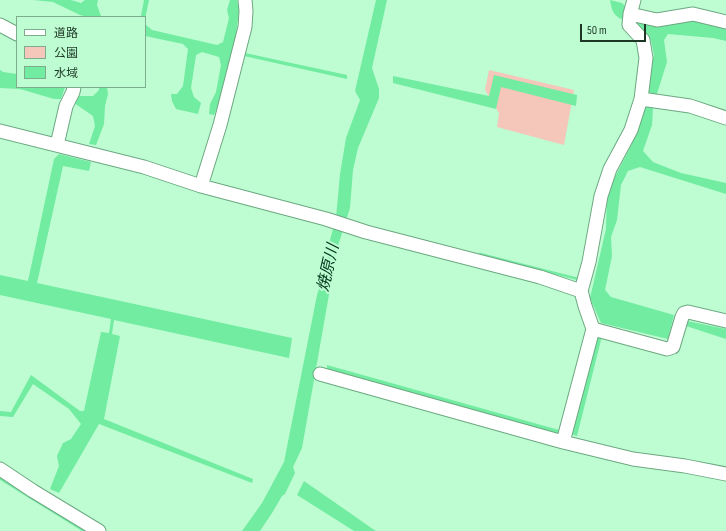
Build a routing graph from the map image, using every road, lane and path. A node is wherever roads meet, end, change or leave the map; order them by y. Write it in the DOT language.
graph roads {
  1 [pos="245,0"];
  2 [pos="634,0"];
  3 [pos="630,14"];
  4 [pos="726,22"];
  5 [pos="0,25"];
  6 [pos="16,33"];
  7 [pos="74,88"];
  8 [pos="646,100"];
  9 [pos="726,118"];
  10 [pos="0,131"];
  11 [pos="57,145"];
  12 [pos="201,186"];
  13 [pos="581,291"];
  14 [pos="726,321"];
  15 [pos="593,329"];
  16 [pos="320,374"];
  17 [pos="563,442"];
  18 [pos="0,469"];
  19 [pos="726,474"];
  20 [pos="99,531"];
  1 -- 12 [label="street"];
  2 -- 3 [label="street"];
  3 -- 4 [label="street"];
  3 -- 8 [label="street"];
  5 -- 6 [label="street"];
  7 -- 11 [label="street"];
  8 -- 9 [label="street"];
  8 -- 13 [label="street"];
  10 -- 11 [label="street"];
  11 -- 12 [label="street"];
  12 -- 13 [label="street"];
  13 -- 15 [label="street"];
  14 -- 15 [label="street"];
  15 -- 17 [label="street"];
  16 -- 17 [label="street"];
  17 -- 19 [label="street"];
  18 -- 20 [label="street"];
}
